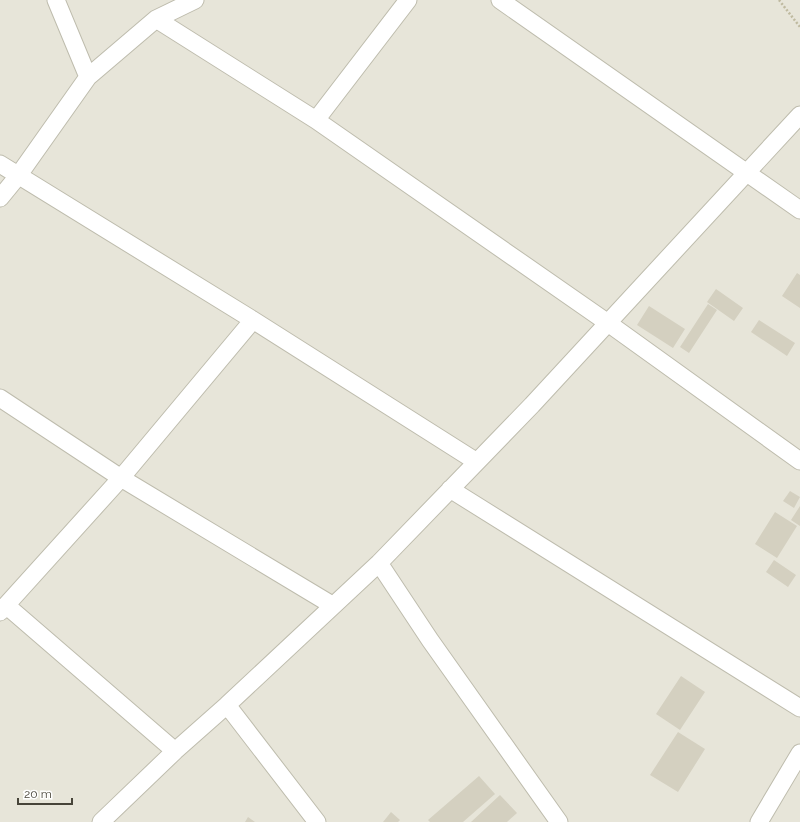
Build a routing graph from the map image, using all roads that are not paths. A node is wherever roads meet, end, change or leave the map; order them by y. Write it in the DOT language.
graph roads {
  1 [pos="56,0"];
  2 [pos="195,0"];
  3 [pos="408,0"];
  4 [pos="500,0"];
  5 [pos="156,19"];
  6 [pos="88,77"];
  7 [pos="800,115"];
  8 [pos="316,120"];
  9 [pos="0,164"];
  10 [pos="746,172"];
  11 [pos="18,176"];
  12 [pos="0,198"];
  13 [pos="800,210"];
  14 [pos="253,320"];
  15 [pos="608,322"];
  16 [pos="0,398"];
  17 [pos="800,461"];
  18 [pos="477,462"];
  19 [pos="121,478"];
  20 [pos="450,490"];
  21 [pos="379,563"];
  22 [pos="332,605"];
  23 [pos="3,609"];
  24 [pos="227,705"];
  25 [pos="800,708"];
  26 [pos="175,751"];
  27 [pos="800,753"];
  28 [pos="101,822"];
  29 [pos="317,822"];
  30 [pos="558,822"];
  31 [pos="759,822"];
  1 -- 6 [label="street"];
  2 -- 5 [label="street"];
  3 -- 8 [label="street"];
  4 -- 10 [label="street"];
  5 -- 6 [label="street"];
  5 -- 8 [label="street"];
  6 -- 11 [label="street"];
  7 -- 10 [label="street"];
  8 -- 15 [label="street"];
  9 -- 11 [label="street"];
  10 -- 13 [label="street"];
  10 -- 15 [label="street"];
  11 -- 12 [label="street"];
  11 -- 14 [label="street"];
  14 -- 18 [label="street"];
  14 -- 19 [label="street"];
  15 -- 17 [label="street"];
  15 -- 18 [label="street"];
  16 -- 19 [label="street"];
  18 -- 20 [label="street"];
  19 -- 22 [label="street"];
  19 -- 23 [label="street"];
  20 -- 21 [label="street"];
  20 -- 25 [label="street"];
  21 -- 22 [label="street"];
  21 -- 30 [label="street"];
  22 -- 24 [label="street"];
  23 -- 26 [label="street"];
  24 -- 26 [label="street"];
  24 -- 29 [label="street"];
  26 -- 28 [label="street"];
  27 -- 31 [label="street"];
}
